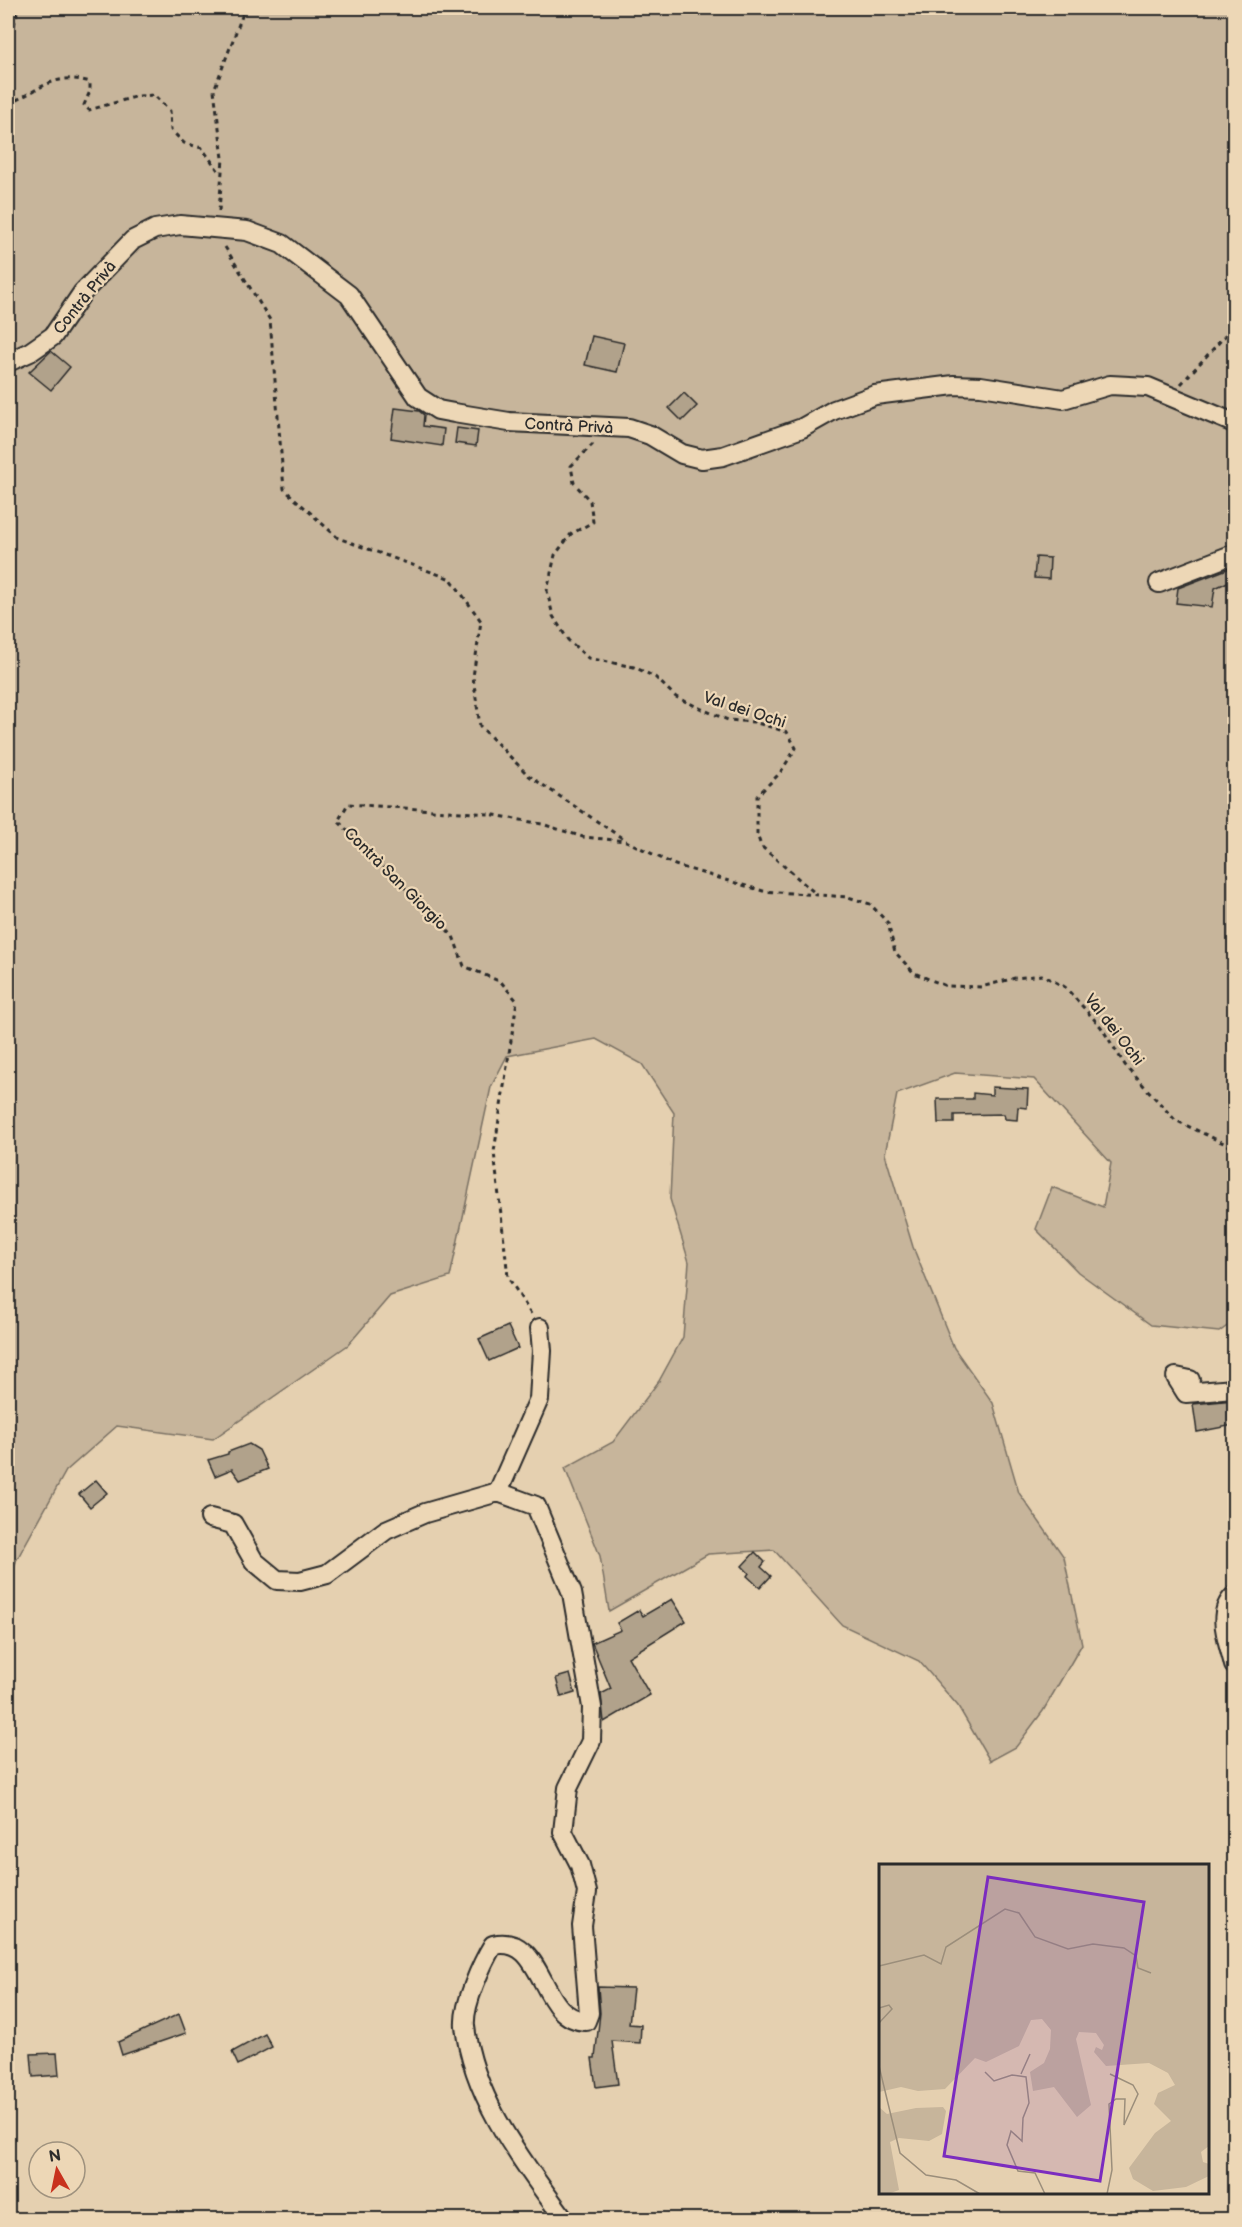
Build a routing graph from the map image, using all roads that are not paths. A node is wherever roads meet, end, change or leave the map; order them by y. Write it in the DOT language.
graph roads {
  1 [pos="8,362"];
  2 [pos="1234,423"];
  3 [pos="1234,554"];
  4 [pos="1159,583"];
  5 [pos="540,1328"];
  6 [pos="1190,1380"];
  7 [pos="1234,1389"];
  8 [pos="498,1492"];
  9 [pos="210,1518"];
  10 [pos="1234,1596"];
  11 [pos="1234,1665"];
  12 [pos="565,2220"];
  1 -- 2 [label="street, Contrà Privà"];
  3 -- 4 [label="street"];
  5 -- 8 [label="street"];
  6 -- 7 [label="street"];
  8 -- 9 [label="street"];
  8 -- 12 [label="street"];
  10 -- 11 [label="street"];
}
